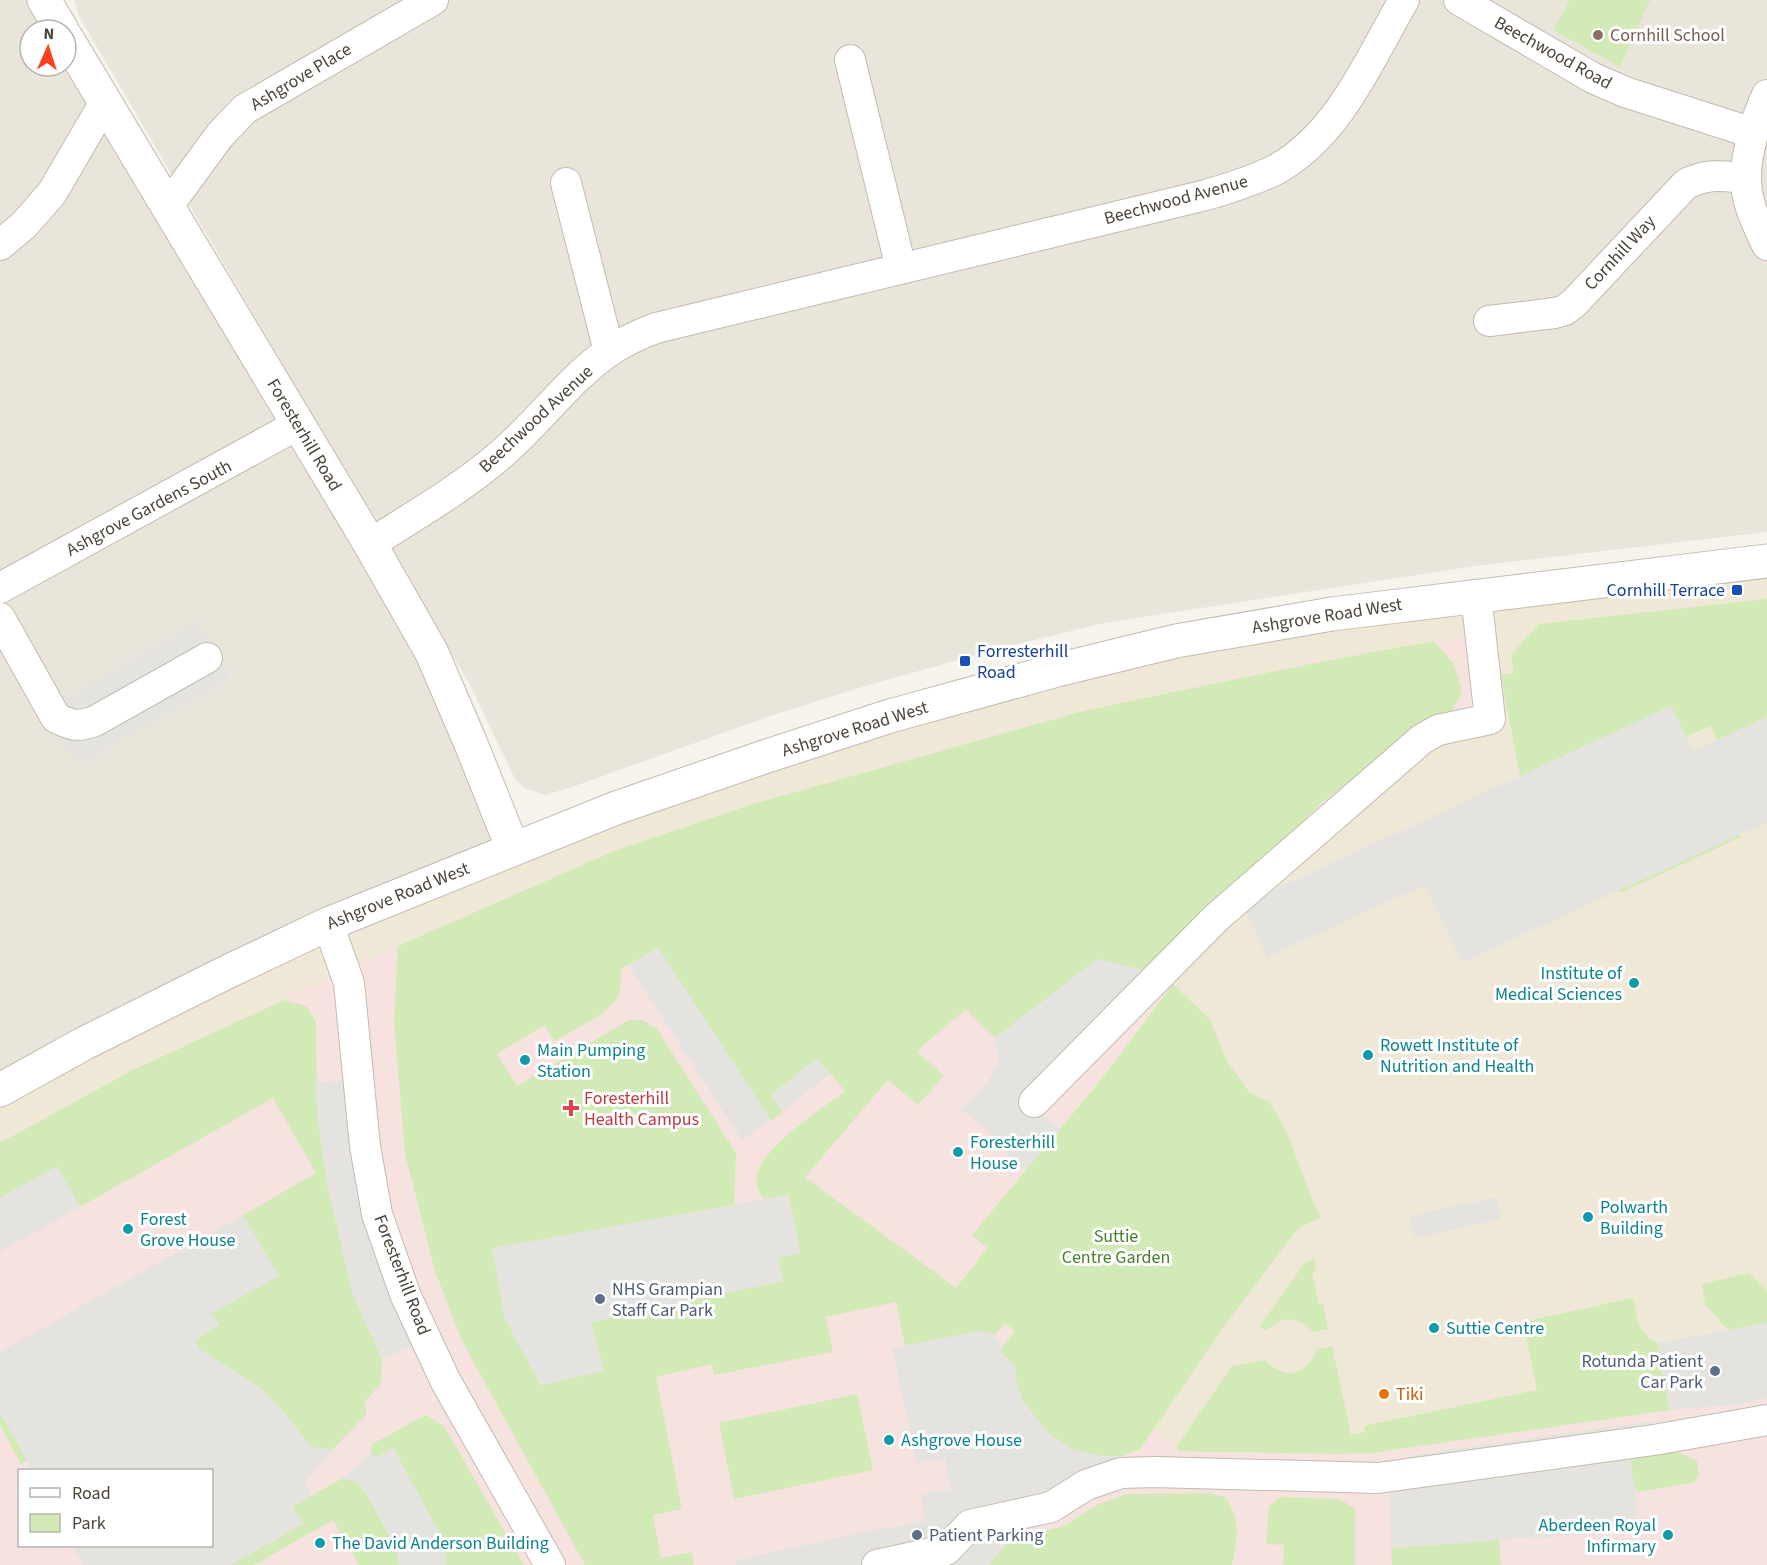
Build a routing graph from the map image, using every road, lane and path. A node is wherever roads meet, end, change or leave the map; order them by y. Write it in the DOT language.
graph roads {
  1 [pos="44,0"];
  2 [pos="434,0"];
  3 [pos="1404,0"];
  4 [pos="1459,0"];
  5 [pos="55,18"];
  6 [pos="78,57"];
  7 [pos="850,60"];
  8 [pos="1767,94"];
  9 [pos="105,102"];
  10 [pos="1753,133"];
  11 [pos="1745,178"];
  12 [pos="566,183"];
  13 [pos="168,206"];
  14 [pos="0,245"];
  15 [pos="1767,245"];
  16 [pos="901,268"];
  17 [pos="1489,321"];
  18 [pos="609,351"];
  19 [pos="297,425"];
  20 [pos="370,544"];
  21 [pos="1767,561"];
  22 [pos="0,588"];
  23 [pos="1476,595"];
  24 [pos="0,618"];
  25 [pos="207,658"];
  26 [pos="513,849"];
  27 [pos="328,924"];
  28 [pos="0,1090"];
  29 [pos="1034,1102"];
  30 [pos="1767,1420"];
  31 [pos="550,1565"];
  32 [pos="877,1565"];
  1 -- 5 [label="street"];
  2 -- 13 [label="street, Ashgrove Place"];
  3 -- 16 [label="street, Beechwood Avenue"];
  4 -- 10 [label="street, Beechwood Road"];
  6 -- 9 [label="street, Foresterhill Road"];
  7 -- 16 [label="street"];
  8 -- 10 [label="street"];
  9 -- 13 [label="street, Foresterhill Road"];
  9 -- 14 [label="street"];
  10 -- 11 [label="street"];
  11 -- 15 [label="street"];
  11 -- 17 [label="street, Cornhill Way"];
  12 -- 18 [label="street, Beechwood Avenue"];
  13 -- 19 [label="street, Foresterhill Road"];
  16 -- 18 [label="street, Beechwood Avenue"];
  18 -- 20 [label="street, Beechwood Avenue"];
  19 -- 20 [label="street, Foresterhill Road"];
  19 -- 22 [label="street, Ashgrove Gardens South"];
  20 -- 26 [label="street, Foresterhill Road"];
  21 -- 23 [label="street, Ashgrove Road West"];
  23 -- 26 [label="street, Ashgrove Road West"];
  23 -- 29 [label="street"];
  24 -- 25 [label="street"];
  26 -- 27 [label="street, Ashgrove Road West"];
  27 -- 28 [label="street, Ashgrove Road West"];
  27 -- 31 [label="street, Foresterhill Road"];
  30 -- 32 [label="street"];
}
